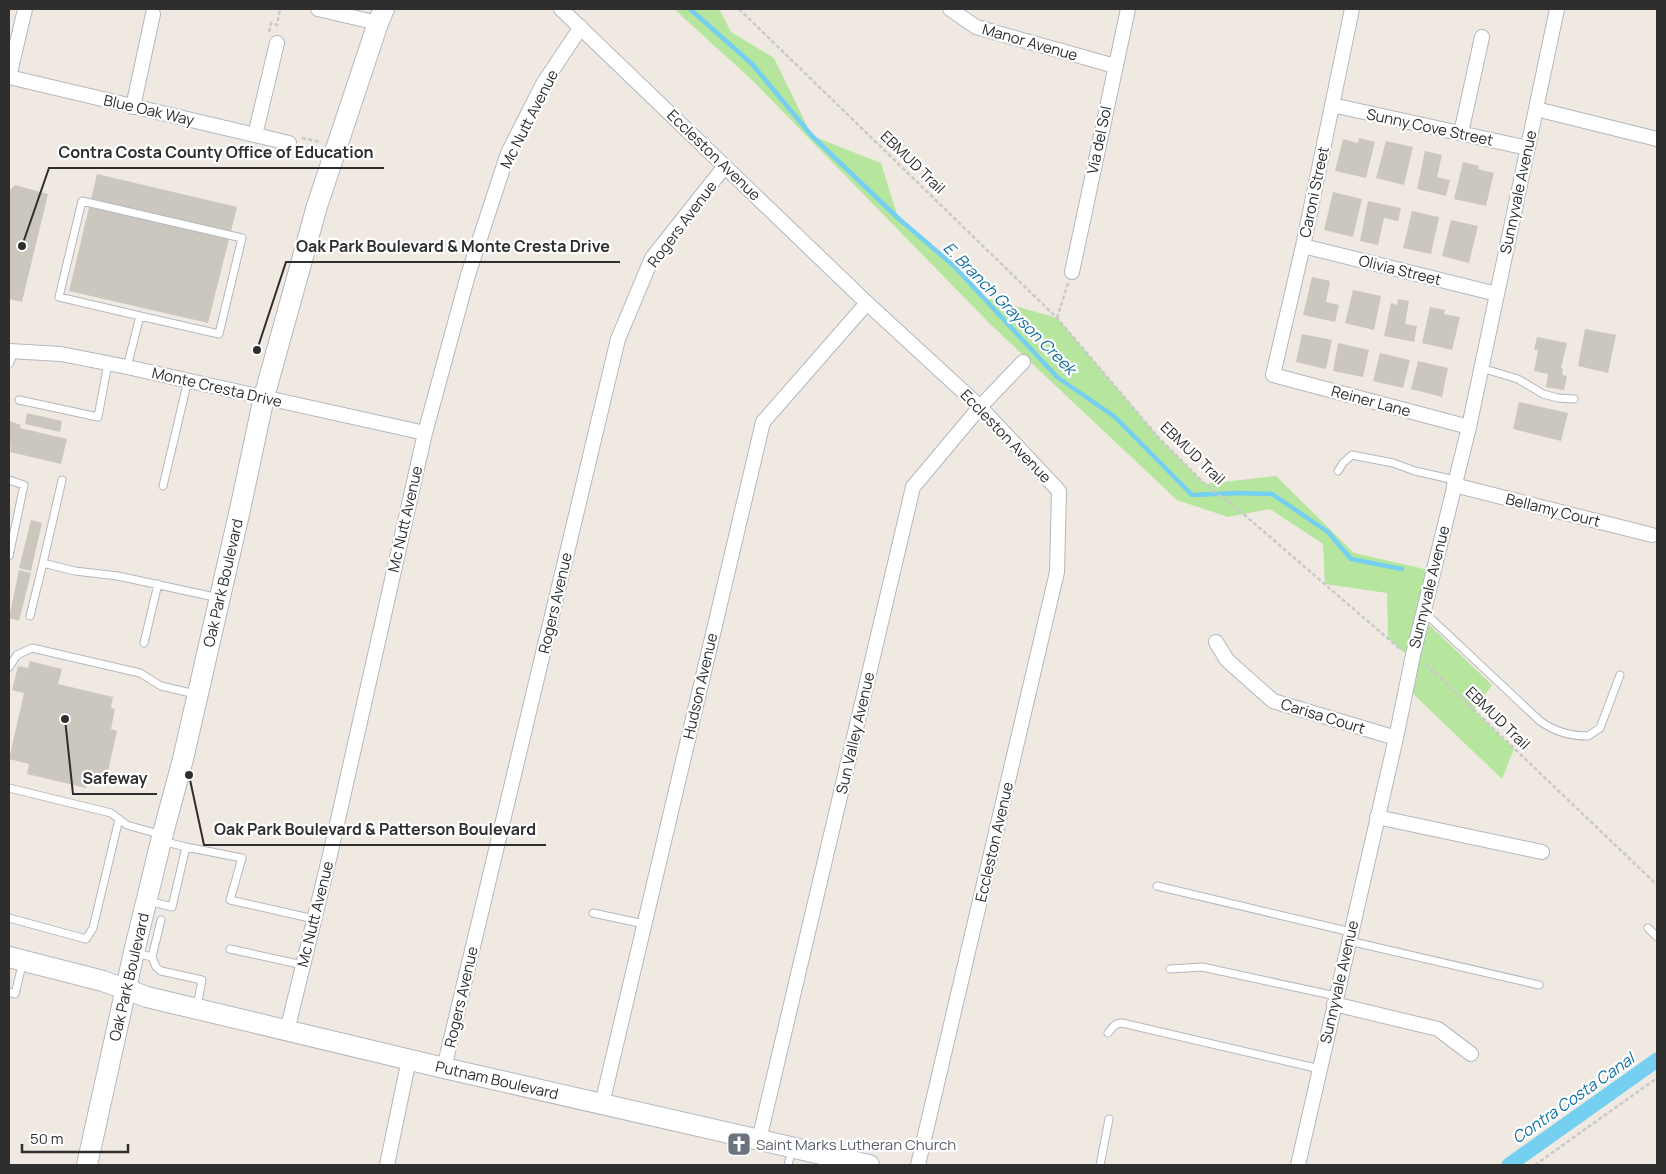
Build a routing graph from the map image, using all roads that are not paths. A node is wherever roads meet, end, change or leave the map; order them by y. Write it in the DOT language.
graph roads {
  1 [pos="25,9"];
  2 [pos="318,9"];
  3 [pos="561,9"];
  4 [pos="950,9"];
  5 [pos="1128,9"];
  6 [pos="1352,9"];
  7 [pos="1556,9"];
  8 [pos="153,14"];
  9 [pos="381,16"];
  10 [pos="581,27"];
  11 [pos="1482,36"];
  12 [pos="277,43"];
  13 [pos="1115,66"];
  14 [pos="9,77"];
  15 [pos="1332,105"];
  16 [pos="133,107"];
  17 [pos="1536,110"];
  18 [pos="1461,133"];
  19 [pos="255,135"];
  20 [pos="1657,140"];
  21 [pos="289,143"];
  22 [pos="1527,148"];
  23 [pos="725,166"];
  24 [pos="1303,246"];
  25 [pos="1072,272"];
  26 [pos="1497,294"];
  27 [pos="867,303"];
  28 [pos="140,316"];
  29 [pos="12,350"];
  30 [pos="1022,362"];
  31 [pos="108,363"];
  32 [pos="9,364"];
  33 [pos="127,367"];
  34 [pos="1481,368"];
  35 [pos="1273,376"];
  36 [pos="188,380"];
  37 [pos="264,398"];
  38 [pos="1574,399"];
  39 [pos="19,400"];
  40 [pos="980,407"];
  41 [pos="1469,427"];
  42 [pos="425,433"];
  43 [pos="1338,471"];
  44 [pos="9,480"];
  45 [pos="62,480"];
  46 [pos="1455,483"];
  47 [pos="163,486"];
  48 [pos="12,524"];
  49 [pos="1652,536"];
  50 [pos="9,556"];
  51 [pos="43,563"];
  52 [pos="158,584"];
  53 [pos="220,598"];
  54 [pos="1424,611"];
  55 [pos="30,616"];
  56 [pos="1216,642"];
  57 [pos="144,643"];
  58 [pos="9,667"];
  59 [pos="1620,675"];
  60 [pos="197,695"];
  61 [pos="1396,738"];
  62 [pos="9,788"];
  63 [pos="1377,818"];
  64 [pos="119,819"];
  65 [pos="161,838"];
  66 [pos="186,847"];
  67 [pos="1542,852"];
  68 [pos="1157,886"];
  69 [pos="146,900"];
  70 [pos="593,913"];
  71 [pos="9,918"];
  72 [pos="314,919"];
  73 [pos="161,920"];
  74 [pos="644,924"];
  75 [pos="1648,928"];
  76 [pos="1350,936"];
  77 [pos="1657,937"];
  78 [pos="230,949"];
  79 [pos="143,955"];
  80 [pos="16,959"];
  81 [pos="303,965"];
  82 [pos="1170,969"];
  83 [pos="1539,984"];
  84 [pos="126,990"];
  85 [pos="9,992"];
  86 [pos="1335,1000"];
  87 [pos="196,1009"];
  88 [pos="287,1031"];
  89 [pos="1108,1033"];
  90 [pos="1470,1054"];
  91 [pos="409,1059"];
  92 [pos="444,1068"];
  93 [pos="1320,1069"];
  94 [pos="602,1104"];
  95 [pos="1109,1119"];
  96 [pos="759,1140"];
  97 [pos="790,1156"];
  98 [pos="87,1165"];
  99 [pos="388,1165"];
  100 [pos="869,1165"];
  101 [pos="918,1165"];
  102 [pos="1100,1165"];
  103 [pos="1298,1165"];
  1 -- 14 [label="street"];
  2 -- 9 [label="street"];
  3 -- 10 [label="street, Eccleston Avenue"];
  4 -- 13 [label="street, Manor Avenue"];
  5 -- 13 [label="street, Via del Sol"];
  6 -- 15 [label="street, Caroni Street"];
  7 -- 17 [label="street, Sunnyvale Avenue"];
  8 -- 16 [label="street"];
  9 -- 37 [label="street, Oak Park Boulevard"];
  10 -- 23 [label="street, Eccleston Avenue"];
  10 -- 42 [label="street, Mc Nutt Avenue"];
  11 -- 18 [label="street"];
  12 -- 19 [label="street"];
  13 -- 25 [label="street, Via del Sol"];
  14 -- 16 [label="street, Blue Oak Way"];
  15 -- 18 [label="street, Sunny Cove Street"];
  15 -- 24 [label="street, Caroni Street"];
  16 -- 19 [label="street, Blue Oak Way"];
  17 -- 20 [label="street"];
  17 -- 22 [label="street, Sunnyvale Avenue"];
  18 -- 22 [label="street, Sunny Cove Street"];
  19 -- 21 [label="street, Blue Oak Way"];
  22 -- 26 [label="street, Sunnyvale Avenue"];
  23 -- 27 [label="street, Eccleston Avenue"];
  23 -- 92 [label="street, Rogers Avenue"];
  24 -- 26 [label="street, Olivia Street"];
  24 -- 35 [label="street, Caroni Street"];
  26 -- 34 [label="street, Sunnyvale Avenue"];
  27 -- 40 [label="street, Eccleston Avenue"];
  27 -- 74 [label="street, Hudson Avenue"];
  28 -- 28 [label="lane"];
  28 -- 33 [label="lane"];
  29 -- 31 [label="street, Monte Cresta Drive"];
  29 -- 32 [label="lane"];
  30 -- 40 [label="street, Sun Valley Avenue"];
  31 -- 33 [label="street, Monte Cresta Drive"];
  31 -- 39 [label="lane"];
  33 -- 36 [label="street, Monte Cresta Drive"];
  34 -- 38 [label="lane"];
  34 -- 41 [label="street, Sunnyvale Avenue"];
  35 -- 41 [label="street, Reiner Lane"];
  36 -- 37 [label="street, Monte Cresta Drive"];
  36 -- 47 [label="lane"];
  37 -- 42 [label="street, Monte Cresta Drive"];
  37 -- 53 [label="street, Oak Park Boulevard"];
  40 -- 96 [label="street, Sun Valley Avenue"];
  40 -- 101 [label="street, Eccleston Avenue"];
  41 -- 46 [label="street, Sunnyvale Avenue"];
  42 -- 72 [label="street, Mc Nutt Avenue"];
  43 -- 46 [label="lane"];
  44 -- 48 [label="lane"];
  45 -- 51 [label="lane"];
  46 -- 49 [label="street, Bellamy Court"];
  46 -- 54 [label="street, Sunnyvale Avenue"];
  48 -- 50 [label="lane"];
  51 -- 52 [label="lane"];
  51 -- 55 [label="lane"];
  52 -- 53 [label="lane"];
  52 -- 57 [label="lane"];
  53 -- 60 [label="street, Oak Park Boulevard"];
  54 -- 59 [label="lane"];
  54 -- 61 [label="street, Sunnyvale Avenue"];
  56 -- 61 [label="street, Carisa Court"];
  58 -- 60 [label="lane"];
  60 -- 65 [label="street, Oak Park Boulevard"];
  61 -- 63 [label="street, Sunnyvale Avenue"];
  62 -- 64 [label="lane"];
  63 -- 67 [label="street"];
  63 -- 76 [label="street, Sunnyvale Avenue"];
  64 -- 65 [label="lane"];
  64 -- 71 [label="lane"];
  65 -- 66 [label="lane"];
  65 -- 69 [label="street, Oak Park Boulevard"];
  66 -- 69 [label="lane"];
  66 -- 72 [label="lane"];
  68 -- 76 [label="lane"];
  69 -- 79 [label="street, Oak Park Boulevard"];
  70 -- 74 [label="lane"];
  72 -- 81 [label="street, Mc Nutt Avenue"];
  73 -- 79 [label="lane"];
  74 -- 94 [label="street, Hudson Avenue"];
  75 -- 77 [label="lane"];
  76 -- 83 [label="lane"];
  76 -- 86 [label="street, Sunnyvale Avenue"];
  78 -- 81 [label="lane"];
  79 -- 84 [label="street, Oak Park Boulevard"];
  79 -- 87 [label="lane"];
  80 -- 84 [label="street, Putnam Boulevard"];
  80 -- 85 [label="lane"];
  81 -- 88 [label="street, Mc Nutt Avenue"];
  82 -- 86 [label="lane"];
  84 -- 87 [label="street, Putnam Boulevard"];
  84 -- 98 [label="street, Oak Park Boulevard"];
  86 -- 90 [label="street"];
  86 -- 93 [label="street, Sunnyvale Avenue"];
  87 -- 88 [label="street, Putnam Boulevard"];
  88 -- 91 [label="street, Putnam Boulevard"];
  89 -- 93 [label="lane"];
  91 -- 92 [label="street, Putnam Boulevard"];
  91 -- 99 [label="street"];
  92 -- 94 [label="street, Putnam Boulevard"];
  93 -- 103 [label="street, Sunnyvale Avenue"];
  94 -- 96 [label="street, Putnam Boulevard"];
  95 -- 102 [label="lane"];
  96 -- 97 [label="street, Putnam Boulevard"];
  97 -- 100 [label="street, Putnam Boulevard"];
}
